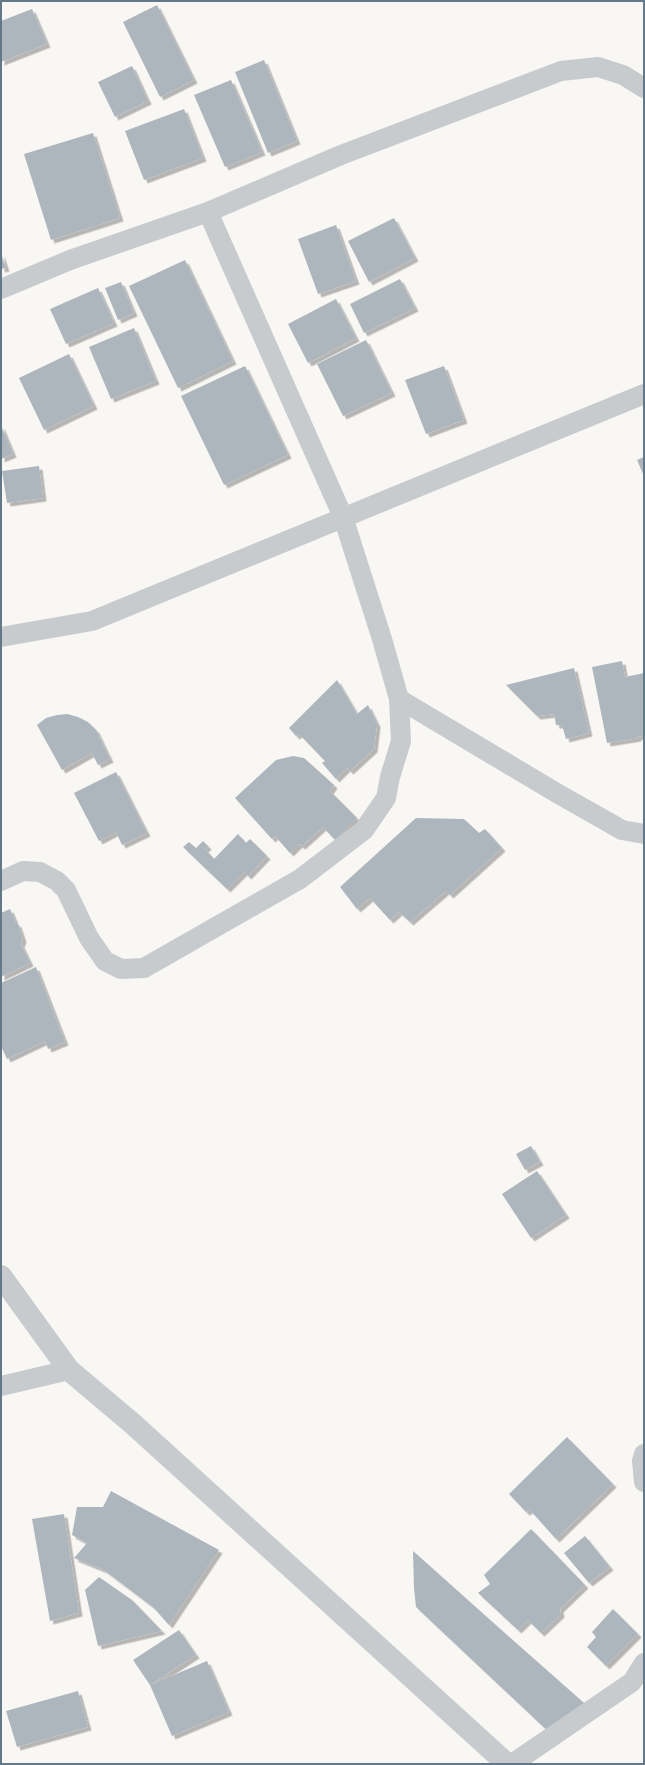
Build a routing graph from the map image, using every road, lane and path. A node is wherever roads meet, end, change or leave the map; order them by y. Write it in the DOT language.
graph roads {
  1 [pos="644,88"];
  2 [pos="208,212"];
  3 [pos="1,289"];
  4 [pos="644,394"];
  5 [pos="343,517"];
  6 [pos="1,637"];
  7 [pos="398,699"];
  8 [pos="644,834"];
  9 [pos="1,881"];
  10 [pos="1,1276"];
  11 [pos="69,1370"];
  12 [pos="1,1386"];
  13 [pos="644,1454"];
  14 [pos="644,1482"];
  15 [pos="644,1663"];
  16 [pos="507,1764"];
  17 [pos="512,1764"];
  1 -- 2 [label="street"];
  2 -- 3 [label="street"];
  2 -- 5 [label="street"];
  4 -- 5 [label="street"];
  5 -- 6 [label="street"];
  5 -- 7 [label="street"];
  7 -- 8 [label="street"];
  7 -- 9 [label="street"];
  10 -- 11 [label="street"];
  11 -- 12 [label="street"];
  11 -- 16 [label="street"];
  13 -- 14 [label="street"];
  15 -- 17 [label="street"];
}
